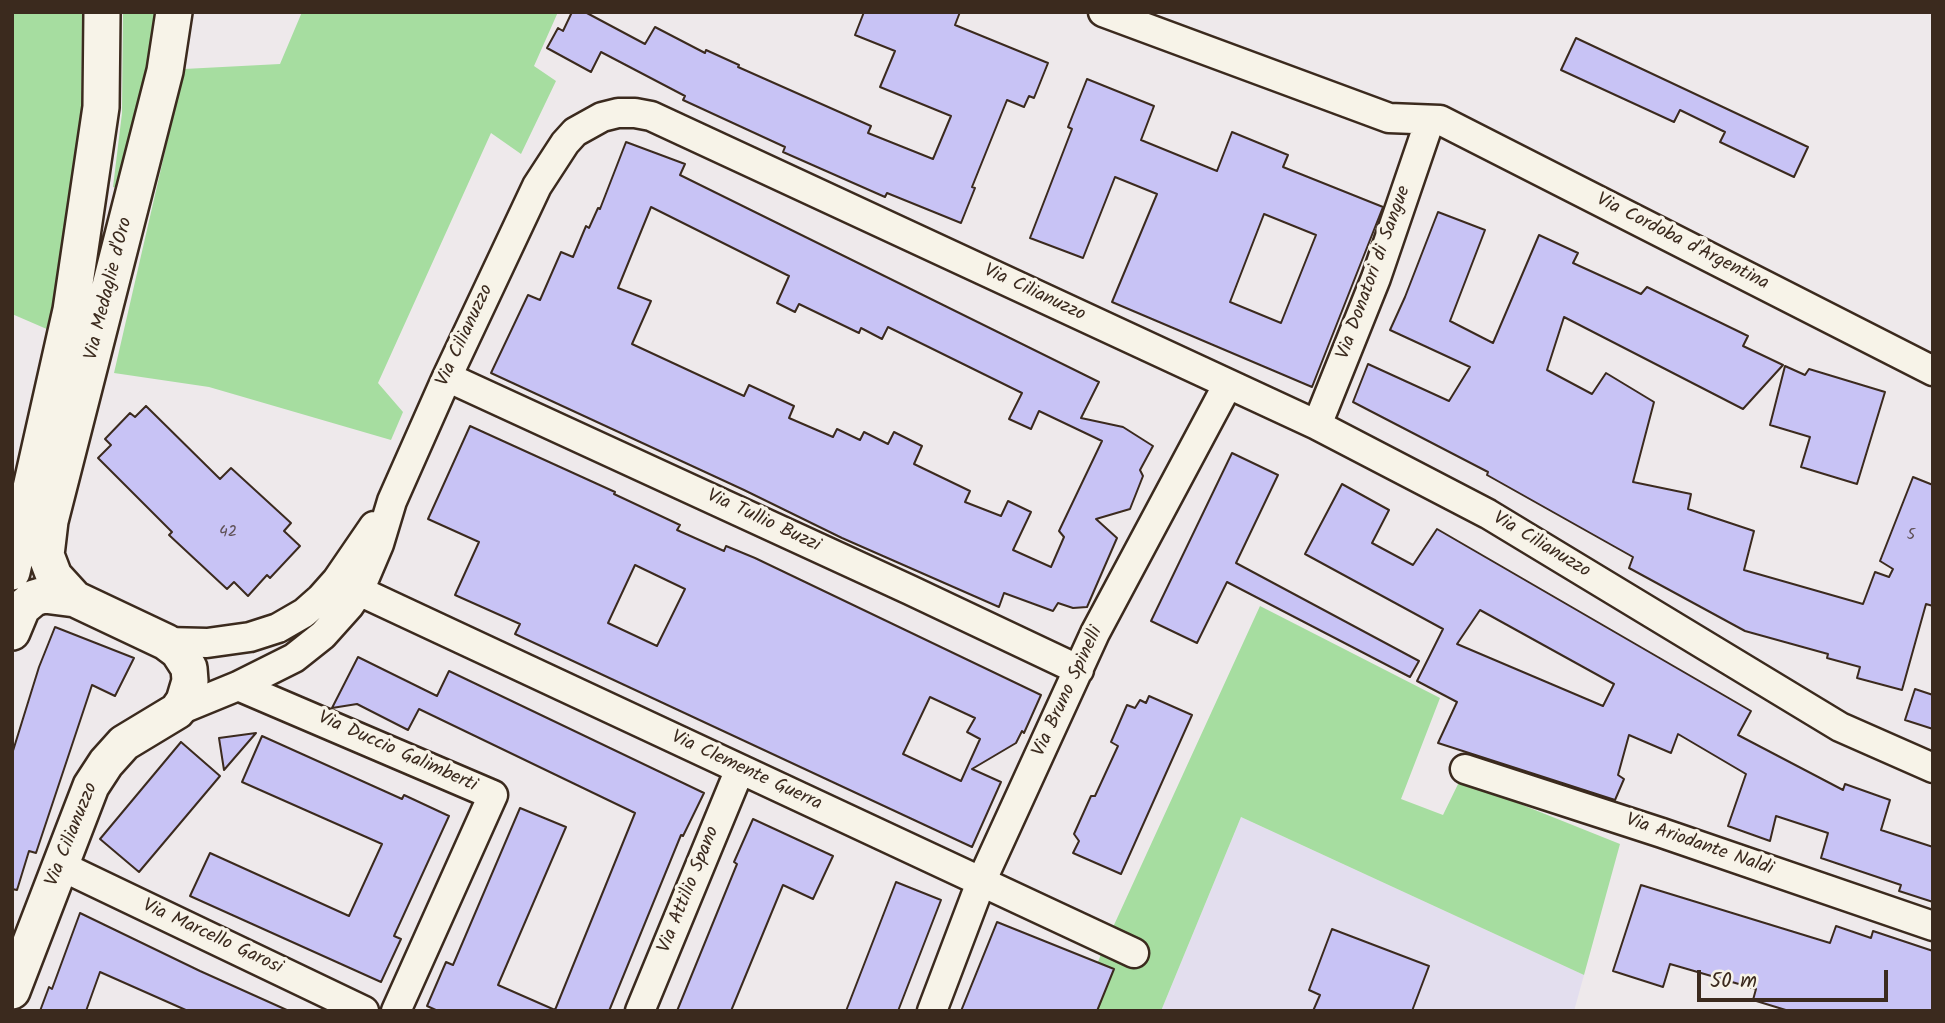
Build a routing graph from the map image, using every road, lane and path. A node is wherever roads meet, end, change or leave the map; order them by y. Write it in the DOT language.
graph roads {
  1 [pos="103,12"];
  2 [pos="174,12"];
  3 [pos="1103,12"];
  4 [pos="1430,120"];
  5 [pos="1933,371"];
  6 [pos="447,377"];
  7 [pos="1228,384"];
  8 [pos="1318,425"];
  9 [pos="392,501"];
  10 [pos="12,571"];
  11 [pos="359,591"];
  12 [pos="75,599"];
  13 [pos="12,632"];
  14 [pos="166,642"];
  15 [pos="1079,670"];
  16 [pos="238,686"];
  17 [pos="177,711"];
  18 [pos="1840,727"];
  19 [pos="1933,757"];
  20 [pos="1933,768"];
  21 [pos="740,769"];
  22 [pos="1465,769"];
  23 [pos="59,865"];
  24 [pos="981,882"];
  25 [pos="1933,926"];
  26 [pos="1134,953"];
  27 [pos="12,991"];
  28 [pos="364,1011"];
  29 [pos="396,1011"];
  30 [pos="640,1011"];
  31 [pos="932,1011"];
  1 -- 10 [label="street, Via Medaglie d'Oro"];
  2 -- 12 [label="street, Via Medaglie d'Oro"];
  3 -- 4 [label="street, Via Cordoba d'Argentina"];
  4 -- 5 [label="street, Via Cordoba d'Argentina"];
  4 -- 8 [label="street, Via Donatori di Sangue"];
  6 -- 7 [label="street, Via Cilianuzzo"];
  6 -- 9 [label="street, Via Cilianuzzo"];
  6 -- 15 [label="street, Via Tullio Buzzi"];
  7 -- 8 [label="street, Via Cilianuzzo"];
  7 -- 15 [label="street, Via Bruno Spinelli"];
  8 -- 18 [label="street, Via Cilianuzzo"];
  9 -- 11 [label="street, Via Cilianuzzo"];
  9 -- 14 [label="street, Via Cilianuzzo"];
  11 -- 16 [label="street, Via Cilianuzzo"];
  11 -- 21 [label="street, Via Clemente Guerra"];
  12 -- 13 [label="street"];
  12 -- 14 [label="street"];
  14 -- 17 [label="street"];
  15 -- 24 [label="street, Via Bruno Spinelli"];
  16 -- 17 [label="street, Via Cilianuzzo"];
  16 -- 29 [label="street, Via Duccio Galimberti"];
  17 -- 23 [label="street, Via Cilianuzzo"];
  18 -- 19 [label="street, Via Cilianuzzo"];
  18 -- 20 [label="street, Via Cilianuzzo"];
  21 -- 24 [label="street, Via Clemente Guerra"];
  21 -- 30 [label="street, Via Attilio Spano"];
  22 -- 25 [label="street, Via Ariodante Naldi"];
  23 -- 27 [label="street, Via Cilianuzzo"];
  23 -- 28 [label="street, Via Marcello Garosi"];
  24 -- 26 [label="street, Via Clemente Guerra"];
  24 -- 31 [label="street, Via Bruno Spinelli"];
}
